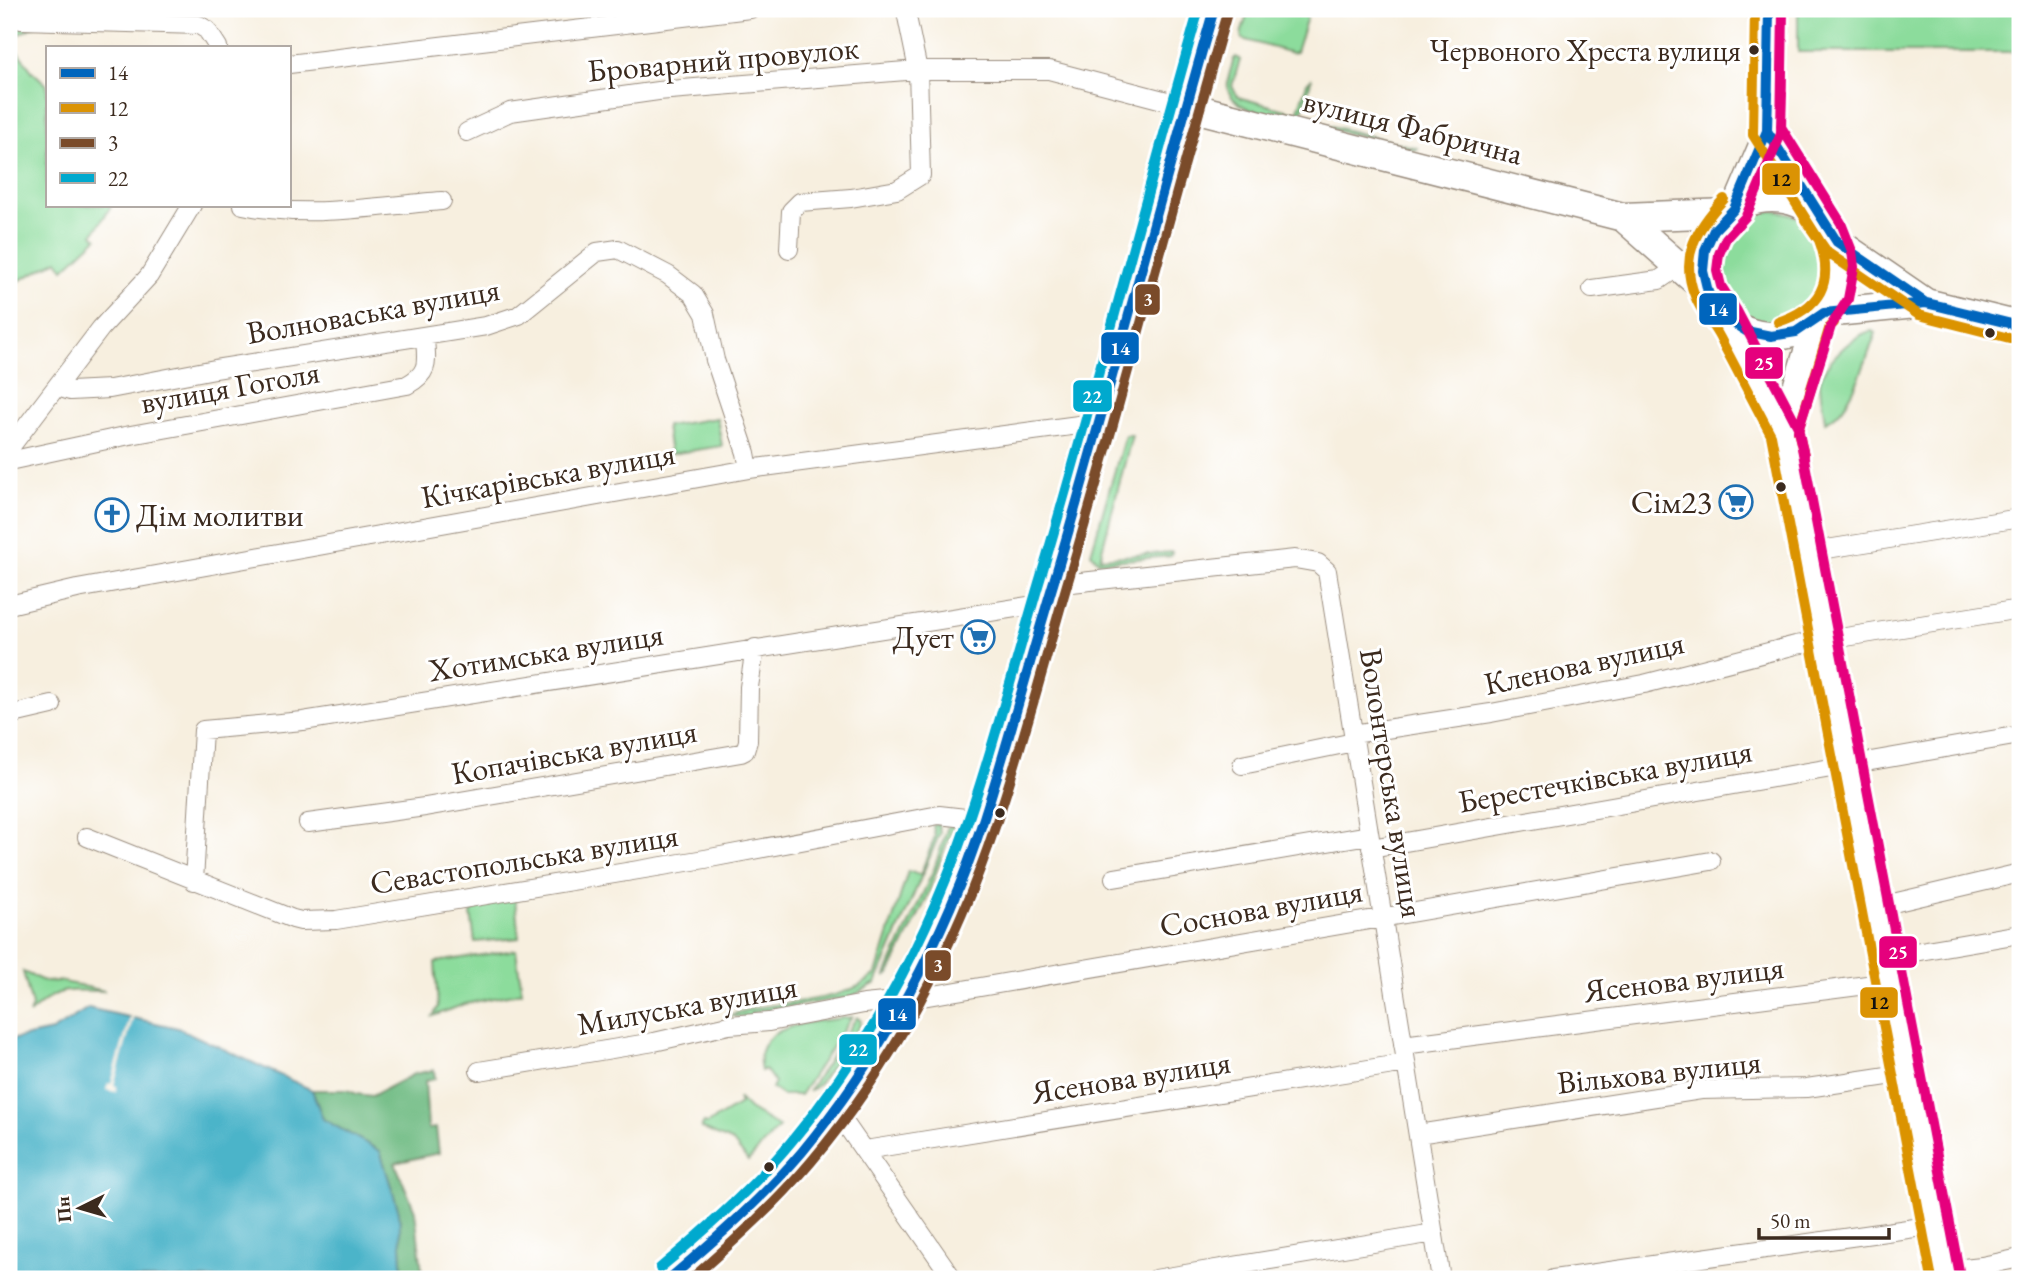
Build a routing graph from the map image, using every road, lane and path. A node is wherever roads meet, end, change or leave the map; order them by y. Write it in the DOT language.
graph roads {
  1 [pos="740,9"];
  2 [pos="750,9"];
  3 [pos="903,9"];
  4 [pos="1214,9"];
  5 [pos="1769,9"];
  6 [pos="9,15"];
  7 [pos="217,46"];
  8 [pos="290,64"];
  9 [pos="918,71"];
  10 [pos="1186,106"];
  11 [pos="1767,131"];
  12 [pos="467,132"];
  13 [pos="442,201"];
  14 [pos="191,206"];
  15 [pos="250,206"];
  16 [pos="1731,211"];
  17 [pos="1623,216"];
  18 [pos="1820,217"];
  19 [pos="1837,242"];
  20 [pos="789,249"];
  21 [pos="1678,267"];
  22 [pos="1592,289"];
  23 [pos="1708,292"];
  24 [pos="1926,303"];
  25 [pos="1821,316"];
  26 [pos="1725,318"];
  27 [pos="2020,326"];
  28 [pos="425,337"];
  29 [pos="58,387"];
  30 [pos="1101,422"];
  31 [pos="1784,430"];
  32 [pos="9,449"];
  33 [pos="9,461"];
  34 [pos="749,469"];
  35 [pos="2020,519"];
  36 [pos="1808,552"];
  37 [pos="1050,594"];
  38 [pos="9,605"];
  39 [pos="2020,609"];
  40 [pos="1825,642"];
  41 [pos="755,648"];
  42 [pos="52,705"];
  43 [pos="9,715"];
  44 [pos="2020,735"];
  45 [pos="1354,738"];
  46 [pos="1848,763"];
  47 [pos="1242,765"];
  48 [pos="983,820"];
  49 [pos="308,823"];
  50 [pos="87,837"];
  51 [pos="1370,841"];
  52 [pos="1711,861"];
  53 [pos="2020,873"];
  54 [pos="1114,878"];
  55 [pos="194,881"];
  56 [pos="1876,908"];
  57 [pos="1383,917"];
  58 [pos="2020,934"];
  59 [pos="1888,969"];
  60 [pos="905,1000"];
  61 [pos="1405,1054"];
  62 [pos="479,1071"];
  63 [pos="1907,1073"];
  64 [pos="835,1109"];
  65 [pos="1418,1134"];
  66 [pos="865,1150"];
  67 [pos="1936,1225"];
  68 [pos="1434,1233"];
  69 [pos="2020,1258"];
  70 [pos="1945,1275"];
  71 [pos="669,1279"];
  72 [pos="953,1279"];
  73 [pos="1156,1279"];
  74 [pos="1441,1279"];
  75 [pos="1553,1279"];
  1 -- 2 [label="street"];
  1 -- 8 [label="street"];
  3 -- 9 [label="street"];
  4 -- 10 [label="main road"];
  5 -- 11 [label="main road"];
  6 -- 7 [label="street"];
  9 -- 10 [label="street, Броварний провулок"];
  9 -- 12 [label="street, Броварний провулок"];
  9 -- 20 [label="street"];
  10 -- 17 [label="main road, вулиця Фабрична"];
  10 -- 30 [label="main road"];
  11 -- 16 [label="main road"];
  11 -- 18 [label="main road"];
  13 -- 15 [label="street"];
  14 -- 29 [label="street"];
  16 -- 17 [label="main road, вулиця Фабрична"];
  16 -- 18 [label="main road"];
  16 -- 23 [label="main road"];
  17 -- 21 [label="main road, вулиця Фабрична"];
  18 -- 19 [label="main road"];
  19 -- 24 [label="main road"];
  19 -- 25 [label="main road"];
  21 -- 22 [label="street"];
  21 -- 23 [label="main road, вулиця Фабрична"];
  23 -- 26 [label="main road"];
  24 -- 25 [label="main road"];
  24 -- 27 [label="main road"];
  25 -- 26 [label="main road"];
  25 -- 31 [label="main road"];
  26 -- 31 [label="main road"];
  28 -- 29 [label="street, Волноваська вулиця"];
  28 -- 33 [label="street, вулиця Гоголя"];
  28 -- 34 [label="street, Волноваська вулиця"];
  29 -- 32 [label="street"];
  30 -- 34 [label="street, Кічкарівська вулиця"];
  30 -- 37 [label="main road"];
  31 -- 36 [label="main road"];
  34 -- 38 [label="street, Кічкарівська вулиця"];
  35 -- 36 [label="street"];
  36 -- 40 [label="main road"];
  37 -- 41 [label="street, Хотимська вулиця"];
  37 -- 45 [label="street, Волонтерська вулиця"];
  37 -- 48 [label="main road"];
  39 -- 40 [label="street, Кленова вулиця"];
  40 -- 45 [label="street, Кленова вулиця"];
  40 -- 46 [label="main road"];
  41 -- 49 [label="street, Копачівська вулиця"];
  41 -- 55 [label="street, Хотимська вулиця"];
  42 -- 43 [label="street"];
  44 -- 46 [label="street, Берестечківська вулиця"];
  45 -- 47 [label="street, Кленова вулиця"];
  45 -- 51 [label="street, Волонтерська вулиця"];
  46 -- 51 [label="street, Берестечківська вулиця"];
  46 -- 56 [label="main road"];
  48 -- 55 [label="street, Севастопольська вулиця"];
  48 -- 60 [label="main road"];
  50 -- 55 [label="street, Севастопольська вулиця"];
  51 -- 54 [label="street, Берестечківська вулиця"];
  51 -- 57 [label="street, Волонтерська вулиця"];
  52 -- 57 [label="street, Соснова вулиця"];
  53 -- 56 [label="street"];
  56 -- 59 [label="main road"];
  57 -- 60 [label="street, Соснова вулиця"];
  57 -- 61 [label="street, Волонтерська вулиця"];
  58 -- 59 [label="street, Ясенова вулиця"];
  59 -- 61 [label="street, Ясенова вулиця"];
  59 -- 63 [label="main road"];
  60 -- 62 [label="street, Милуська вулиця"];
  60 -- 64 [label="main road"];
  61 -- 65 [label="street, Волонтерська вулиця"];
  61 -- 66 [label="street, Ясенова вулиця"];
  63 -- 65 [label="street, Вільхова вулиця"];
  63 -- 67 [label="main road"];
  64 -- 66 [label="street"];
  64 -- 71 [label="main road"];
  65 -- 68 [label="street, Волонтерська вулиця"];
  66 -- 72 [label="street"];
  67 -- 70 [label="main road"];
  67 -- 75 [label="street"];
  68 -- 73 [label="street"];
  68 -- 74 [label="street, Волонтерська вулиця"];
  69 -- 70 [label="street"];
}
